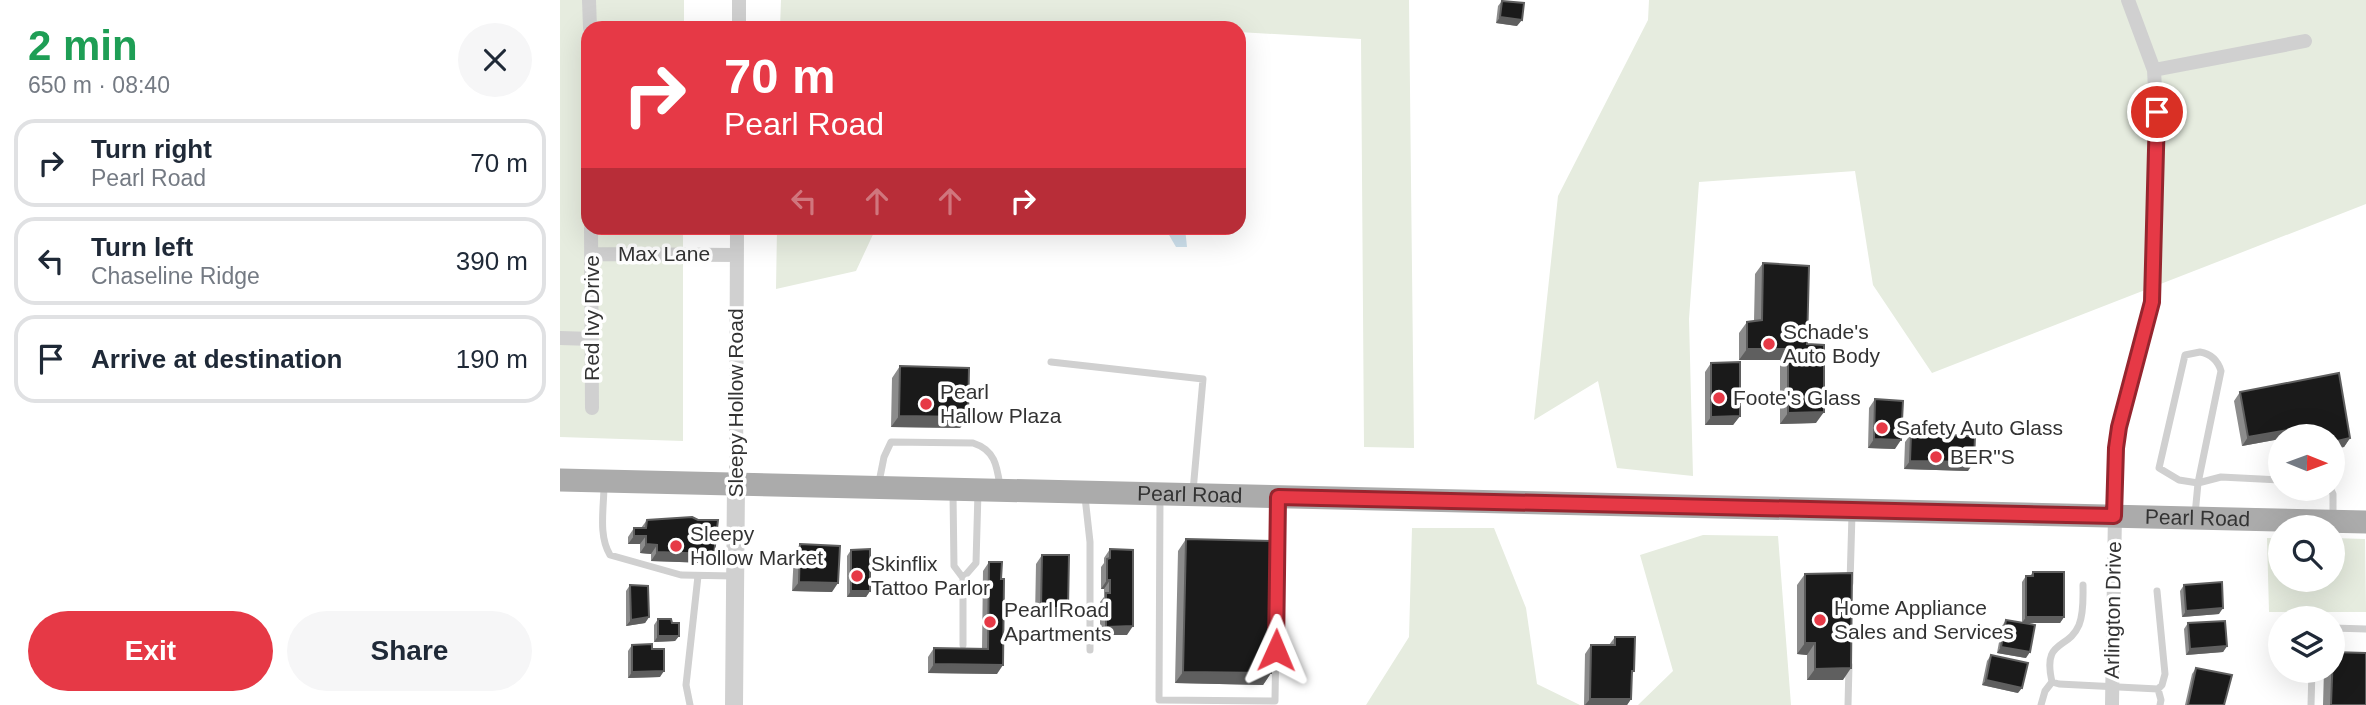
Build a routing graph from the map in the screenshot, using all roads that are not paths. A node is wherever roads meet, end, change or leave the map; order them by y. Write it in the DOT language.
graph roads {
  1 [pos="589,0"];
  2 [pos="739,0"];
  3 [pos="2128,0"];
  4 [pos="590,21"];
  5 [pos="739,21"];
  6 [pos="2305,41"];
  7 [pos="2154,70"];
  8 [pos="591,235"];
  9 [pos="737,235"];
  10 [pos="591,254"];
  11 [pos="737,255"];
  12 [pos="560,338"];
  13 [pos="592,339"];
  14 [pos="1051,362"];
  15 [pos="592,408"];
  16 [pos="2268,479"];
  17 [pos="560,480"];
  18 [pos="604,481"];
  19 [pos="2198,483"];
  20 [pos="736,485"];
  21 [pos="878,488"];
  22 [pos="953,489"];
  23 [pos="978,490"];
  24 [pos="1001,491"];
  25 [pos="1085,493"];
  26 [pos="1160,494"];
  27 [pos="1192,495"];
  28 [pos="1278,497"];
  29 [pos="1852,510"];
  30 [pos="2114,516"];
  31 [pos="2195,518"];
  32 [pos="2268,520"];
  33 [pos="2345,521"];
  34 [pos="2366,522"];
  35 [pos="698,576"];
  36 [pos="735,576"];
  37 [pos="963,578"];
  38 [pos="2083,584"];
  39 [pos="2157,591"];
  40 [pos="1850,594"];
  41 [pos="2345,628"];
  42 [pos="2366,629"];
  43 [pos="963,645"];
  44 [pos="1090,650"];
  45 [pos="1849,650"];
  46 [pos="2052,682"];
  47 [pos="2312,683"];
  48 [pos="2112,688"];
  49 [pos="2158,688"];
  50 [pos="1159,703"];
  51 [pos="1275,703"];
  52 [pos="690,705"];
  53 [pos="734,705"];
  54 [pos="1848,705"];
  55 [pos="2041,705"];
  56 [pos="2112,705"];
  57 [pos="2160,705"];
  58 [pos="2311,705"];
  1 -- 4 [label="street"];
  2 -- 5 [label="street"];
  3 -- 7 [label="street, Arlington Drive"];
  6 -- 7 [label="street"];
  7 -- 30 [label="street, Arlington Drive"];
  8 -- 10 [label="street, Red Ivy Drive"];
  9 -- 11 [label="street, Sleepy Hollow Road"];
  10 -- 11 [label="street, Max Lane"];
  10 -- 13 [label="street, Red Ivy Drive"];
  11 -- 20 [label="street, Sleepy Hollow Road"];
  12 -- 13 [label="street"];
  13 -- 15 [label="street, Red Ivy Drive"];
  14 -- 27 [label="lane"];
  16 -- 19 [label="lane"];
  17 -- 18 [label="main road, Pearl Road"];
  18 -- 20 [label="main road, Pearl Road"];
  18 -- 35 [label="lane"];
  19 -- 19 [label="lane"];
  19 -- 31 [label="lane"];
  20 -- 21 [label="main road, Pearl Road"];
  20 -- 36 [label="street, Sleepy Hollow Road"];
  21 -- 22 [label="main road, Pearl Road"];
  21 -- 24 [label="lane"];
  22 -- 23 [label="main road, Pearl Road"];
  22 -- 37 [label="lane"];
  23 -- 24 [label="main road, Pearl Road"];
  23 -- 37 [label="lane"];
  24 -- 25 [label="main road, Pearl Road"];
  25 -- 26 [label="main road, Pearl Road"];
  25 -- 44 [label="lane"];
  26 -- 27 [label="main road, Pearl Road"];
  26 -- 50 [label="lane"];
  27 -- 28 [label="main road, Pearl Road"];
  28 -- 29 [label="main road, Pearl Road"];
  28 -- 51 [label="lane"];
  29 -- 30 [label="main road, Pearl Road"];
  29 -- 40 [label="lane"];
  30 -- 31 [label="main road, Pearl Road"];
  30 -- 48 [label="street, Arlington Drive"];
  31 -- 32 [label="main road, Pearl Road"];
  33 -- 34 [label="main road, Pearl Road"];
  35 -- 36 [label="lane"];
  35 -- 52 [label="lane"];
  36 -- 53 [label="street, Sleepy Hollow Road"];
  37 -- 43 [label="lane"];
  38 -- 46 [label="lane"];
  39 -- 49 [label="lane"];
  41 -- 42 [label="lane"];
  45 -- 54 [label="lane"];
  46 -- 48 [label="lane"];
  46 -- 55 [label="lane"];
  47 -- 58 [label="lane"];
  48 -- 49 [label="lane"];
  48 -- 56 [label="street, Arlington Drive"];
  49 -- 57 [label="lane"];
  50 -- 51 [label="lane"];
}
